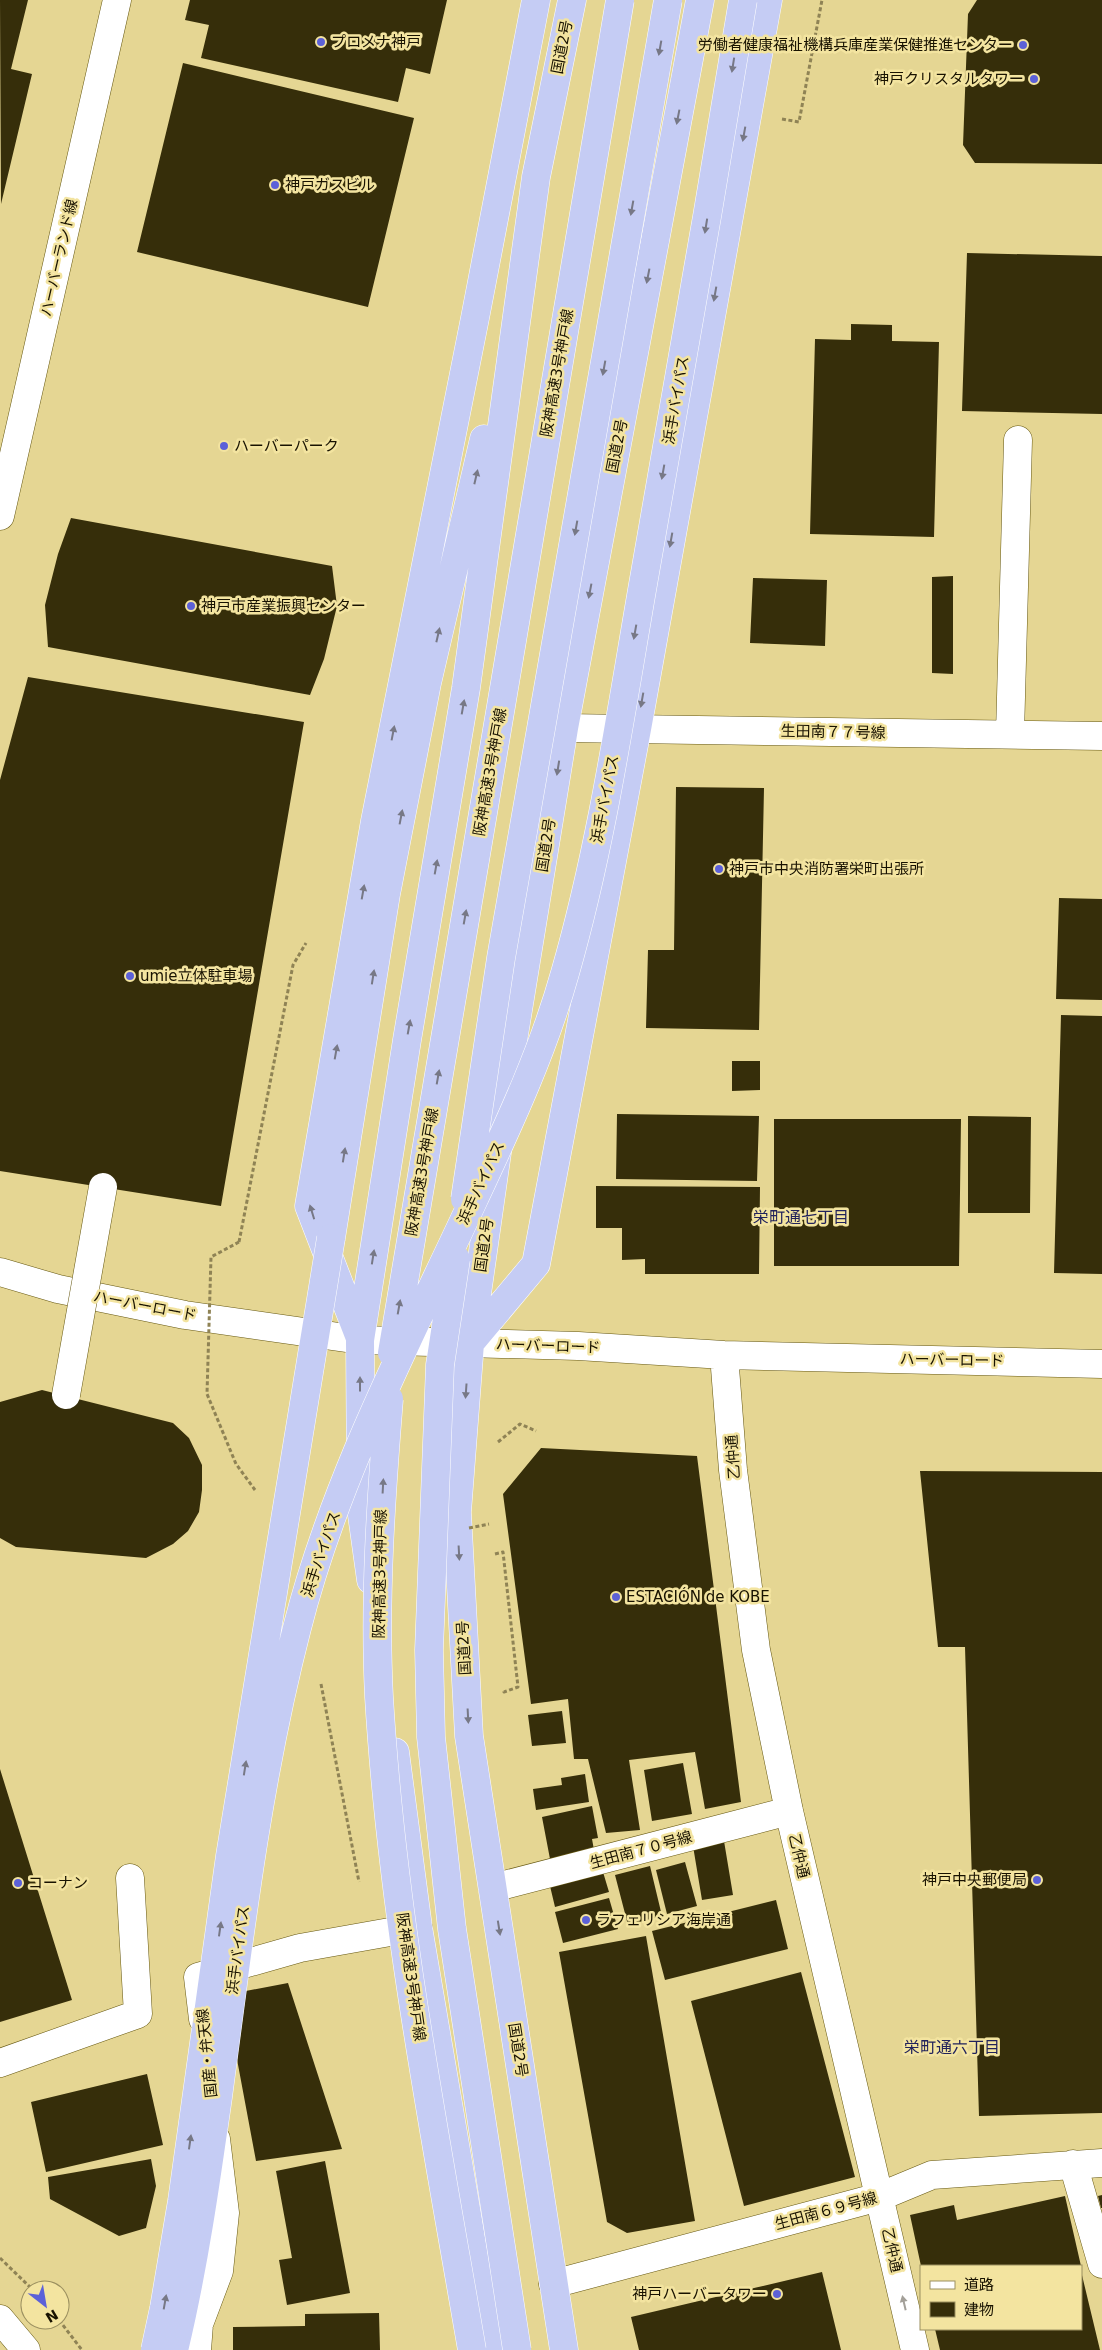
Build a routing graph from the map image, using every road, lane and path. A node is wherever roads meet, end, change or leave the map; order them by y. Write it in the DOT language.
graph roads {
  1 [pos="118,0"];
  2 [pos="536,0"];
  3 [pos="572,0"];
  4 [pos="620,0"];
  5 [pos="668,0"];
  6 [pos="700,0"];
  7 [pos="743,0"];
  8 [pos="768,0"];
  9 [pos="822,0"];
  10 [pos="780,110"];
  11 [pos="522,280"];
  12 [pos="1018,440"];
  13 [pos="0,516"];
  14 [pos="564,728"];
  15 [pos="637,729"];
  16 [pos="1010,734"];
  17 [pos="1102,736"];
  18 [pos="306,943"];
  19 [pos="103,1187"];
  20 [pos="239,1242"];
  21 [pos="0,1272"];
  22 [pos="360,1340"];
  23 [pos="470,1343"];
  24 [pos="724,1355"];
  25 [pos="1102,1364"];
  26 [pos="66,1395"];
  27 [pos="520,1424"];
  28 [pos="536,1431"];
  29 [pos="489,1524"];
  30 [pos="489,1533"];
  31 [pos="503,1552"];
  32 [pos="502,1683"];
  33 [pos="336,1760"];
  34 [pos="789,1811"];
  35 [pos="130,1878"];
  36 [pos="359,1885"];
  37 [pos="493,1888"];
  38 [pos="418,1927"];
  39 [pos="0,2063"];
  40 [pos="1102,2163"];
  41 [pos="1073,2164"];
  42 [pos="879,2197"];
  43 [pos="0,2258"];
  44 [pos="1102,2264"];
  45 [pos="23,2280"];
  46 [pos="554,2284"];
  47 [pos="0,2319"];
  48 [pos="67,2330"];
  49 [pos="26,2350"];
  50 [pos="82,2350"];
  51 [pos="155,2350"];
  52 [pos="174,2350"];
  53 [pos="197,2350"];
  54 [pos="472,2350"];
  55 [pos="490,2350"];
  56 [pos="517,2350"];
  57 [pos="564,2350"];
  58 [pos="915,2350"];
  1 -- 13 [label="street, ハーバーランド線"];
  22 -- 2 [label="highway, one-way"];
  3 -- 11 [label="highway, 国道2号"];
  54 -- 4 [label="highway, 阪神高速3号神戸線, one-way, bridge"];
  5 -- 56 [label="highway, one-way, bridge"];
  6 -- 14 [label="highway, 国道2号, one-way"];
  7 -- 52 [label="highway, 浜手バイパス, one-way, bridge"];
  8 -- 15 [label="highway, one-way"];
  9 -- 10 [label="path"];
  22 -- 11 [label="highway, 国道2号, one-way"];
  51 -- 11 [label="highway, 浜手バイパス, one-way, bridge"];
  12 -- 16 [label="street"];
  14 -- 15 [label="street, 生田南７７号線"];
  14 -- 23 [label="highway, 国道2号, one-way"];
  15 -- 16 [label="street, 生田南７７号線"];
  15 -- 23 [label="highway"];
  16 -- 17 [label="street, 生田南７７号線"];
  18 -- 20 [label="path"];
  19 -- 26 [label="street, bridge"];
  21 -- 22 [label="street, ハーバーロード"];
  22 -- 23 [label="street, ハーバーロード"];
  38 -- 22 [label="highway, 国道2号, one-way"];
  23 -- 24 [label="street, ハーバーロード"];
  23 -- 37 [label="highway, 国道2号, one-way"];
  24 -- 25 [label="street, ハーバーロード"];
  24 -- 34 [label="street, 乙仲通"];
  27 -- 28 [label="path"];
  29 -- 30 [label="path"];
  31 -- 32 [label="path"];
  33 -- 36 [label="path"];
  34 -- 37 [label="street, 生田南７０号線"];
  34 -- 42 [label="street, 乙仲通"];
  35 -- 39 [label="street"];
  37 -- 46 [label="highway, 国道2号, one-way"];
  38 -- 53 [label="street, 国産・弁天線"];
  38 -- 55 [label="highway, 国道2号"];
  40 -- 41 [label="street, 生田南６９号線"];
  41 -- 42 [label="street, 生田南６９号線"];
  41 -- 44 [label="street"];
  42 -- 46 [label="street, 生田南６９号線"];
  58 -- 42 [label="street, 乙仲通, one-way"];
  43 -- 45 [label="path"];
  46 -- 57 [label="highway, 国道2号"];
  47 -- 49 [label="street"];
  48 -- 50 [label="path"];
}
